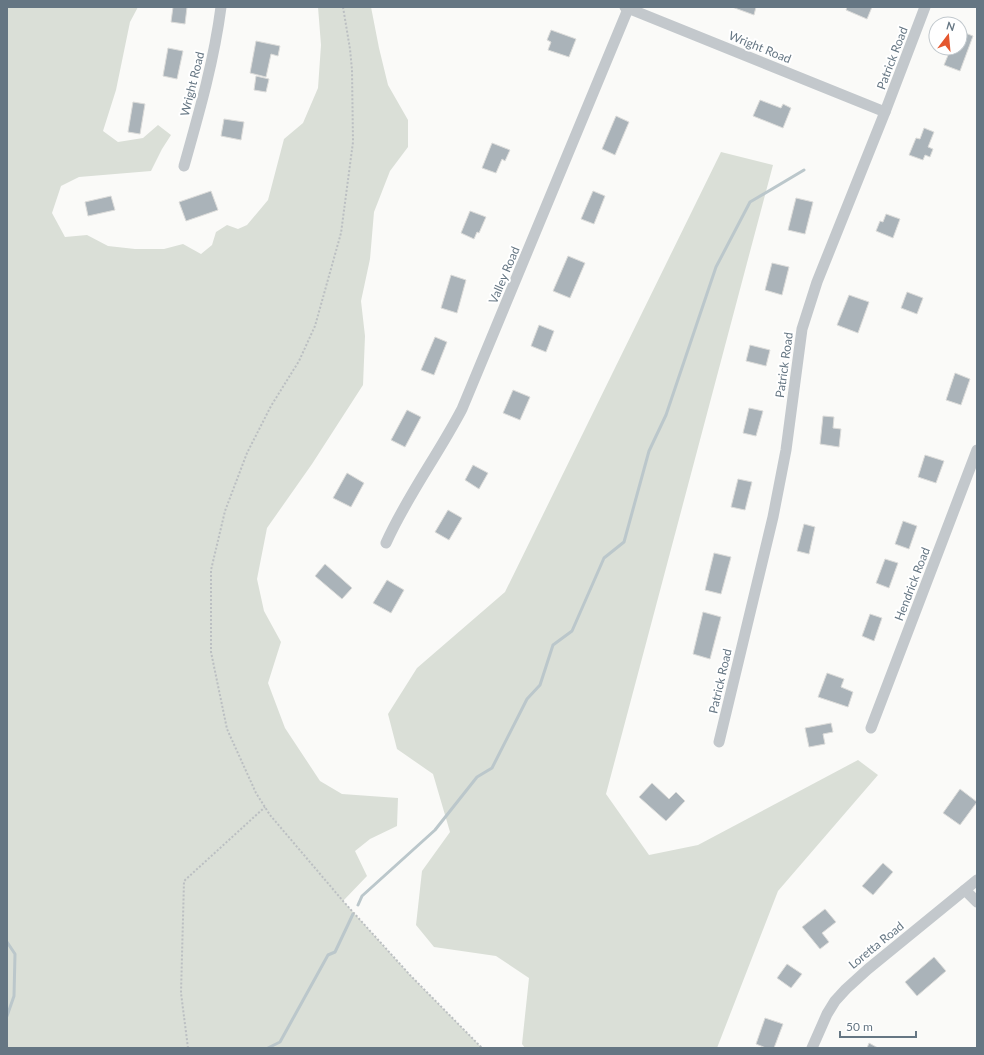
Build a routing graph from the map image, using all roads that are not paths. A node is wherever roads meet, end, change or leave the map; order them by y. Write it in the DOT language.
graph roads {
  1 [pos="221,7"];
  2 [pos="925,7"];
  3 [pos="627,8"];
  4 [pos="885,112"];
  5 [pos="184,166"];
  6 [pos="977,450"];
  7 [pos="386,543"];
  8 [pos="871,728"];
  9 [pos="719,742"];
  10 [pos="977,880"];
  11 [pos="965,890"];
  12 [pos="977,902"];
  13 [pos="812,1048"];
  1 -- 5 [label="street, Wright Road"];
  2 -- 4 [label="street, Patrick Road"];
  3 -- 4 [label="street, Wright Road"];
  3 -- 7 [label="street, Valley Road"];
  4 -- 9 [label="street, Patrick Road"];
  6 -- 8 [label="street, Hendrick Road"];
  10 -- 11 [label="street, Loretta Road"];
  11 -- 12 [label="street"];
  11 -- 13 [label="street, Loretta Road"];
}
